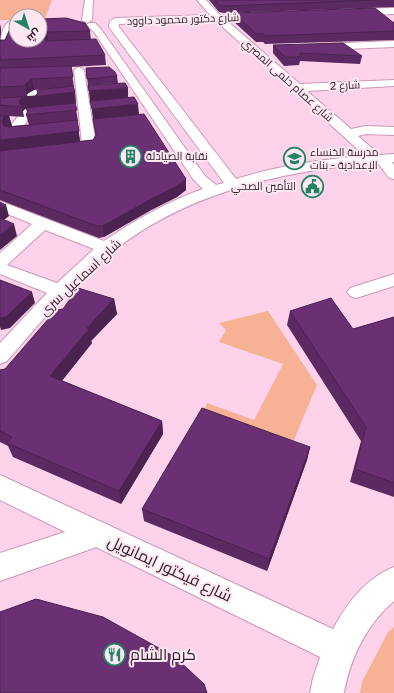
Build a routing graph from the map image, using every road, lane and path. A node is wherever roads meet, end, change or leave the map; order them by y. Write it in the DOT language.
graph roads {
  1 [pos="201,0"];
  2 [pos="91,2"];
  3 [pos="394,11"];
  4 [pos="340,13"];
  5 [pos="271,15"];
  6 [pos="217,17"];
  7 [pos="112,20"];
  8 [pos="88,21"];
  9 [pos="8,35"];
  10 [pos="125,42"];
  11 [pos="106,43"];
  12 [pos="92,44"];
  13 [pos="394,44"];
  14 [pos="3,46"];
  15 [pos="308,47"];
  16 [pos="253,49"];
  17 [pos="268,49"];
  18 [pos="144,68"];
  19 [pos="109,69"];
  20 [pos="124,69"];
  21 [pos="66,71"];
  22 [pos="53,72"];
  23 [pos="394,83"];
  24 [pos="136,87"];
  25 [pos="121,88"];
  26 [pos="296,88"];
  27 [pos="167,98"];
  28 [pos="146,101"];
  29 [pos="20,102"];
  30 [pos="131,103"];
  31 [pos="88,107"];
  32 [pos="31,109"];
  33 [pos="68,109"];
  34 [pos="45,111"];
  35 [pos="158,118"];
  36 [pos="142,119"];
  37 [pos="102,123"];
  38 [pos="87,125"];
  39 [pos="72,126"];
  40 [pos="394,131"];
  41 [pos="348,134"];
  42 [pos="195,135"];
  43 [pos="172,139"];
  44 [pos="0,140"];
  45 [pos="54,151"];
  46 [pos="384,159"];
  47 [pos="394,175"];
  48 [pos="232,184"];
  49 [pos="213,190"];
  50 [pos="0,206"];
  51 [pos="43,223"];
  52 [pos="106,248"];
  53 [pos="0,262"];
  54 [pos="0,268"];
  55 [pos="394,280"];
  56 [pos="60,291"];
  57 [pos="356,292"];
  58 [pos="4,345"];
  59 [pos="0,487"];
  60 [pos="99,534"];
  61 [pos="0,567"];
  62 [pos="394,582"];
  63 [pos="340,649"];
  64 [pos="327,693"];
  1 -- 6 [label="street, شارع عصام حلمى المصري"];
  2 -- 8 [label="street"];
  3 -- 4 [label="street"];
  5 -- 6 [label="street, شارع دكتور محمود داوود"];
  6 -- 7 [label="street, شارع دكتور محمود داوود"];
  6 -- 16 [label="street, شارع عصام حلمى المصري"];
  7 -- 8 [label="street, شارع دكتور محمود داوود"];
  7 -- 10 [label="street"];
  8 -- 11 [label="street"];
  9 -- 14 [label="street"];
  10 -- 11 [label="street"];
  10 -- 18 [label="street"];
  11 -- 12 [label="street"];
  11 -- 20 [label="street"];
  13 -- 15 [label="street"];
  16 -- 17 [label="street"];
  16 -- 26 [label="street, شارع عصام حلمى المصري"];
  18 -- 20 [label="street"];
  18 -- 27 [label="street"];
  19 -- 20 [label="street"];
  20 -- 24 [label="street"];
  21 -- 31 [label="street"];
  22 -- 32 [label="street"];
  23 -- 26 [label="street, شارع 2"];
  24 -- 25 [label="street"];
  24 -- 28 [label="street"];
  26 -- 41 [label="street, شارع عصام حلمى المصري"];
  27 -- 28 [label="street"];
  27 -- 42 [label="street"];
  28 -- 30 [label="street"];
  28 -- 35 [label="street"];
  29 -- 32 [label="street"];
  31 -- 33 [label="street"];
  31 -- 38 [label="street"];
  32 -- 34 [label="street"];
  32 -- 44 [label="street"];
  35 -- 36 [label="street"];
  35 -- 43 [label="street"];
  37 -- 38 [label="street"];
  38 -- 39 [label="street"];
  38 -- 45 [label="street"];
  40 -- 41 [label="street"];
  41 -- 46 [label="street, شارع عصام حلمى المصري"];
  42 -- 43 [label="street"];
  42 -- 48 [label="street"];
  43 -- 49 [label="street"];
  46 -- 47 [label="street, شارع عصام حلمى المصري"];
  46 -- 48 [label="street, شارع اسماعيل سرى"];
  48 -- 49 [label="street, شارع اسماعيل سرى"];
  49 -- 52 [label="street, شارع اسماعيل سرى"];
  50 -- 51 [label="street"];
  51 -- 52 [label="street"];
  51 -- 53 [label="street"];
  52 -- 56 [label="street, شارع اسماعيل سرى"];
  54 -- 56 [label="street"];
  55 -- 57 [label="street"];
  56 -- 58 [label="street, شارع اسماعيل سرى"];
  59 -- 60 [label="main road, شارع فيكتور ايمانويل"];
  60 -- 61 [label="street"];
  60 -- 63 [label="main road, شارع فيكتور ايمانويل"];
  62 -- 63 [label="main road"];
  63 -- 64 [label="main road"];
}
